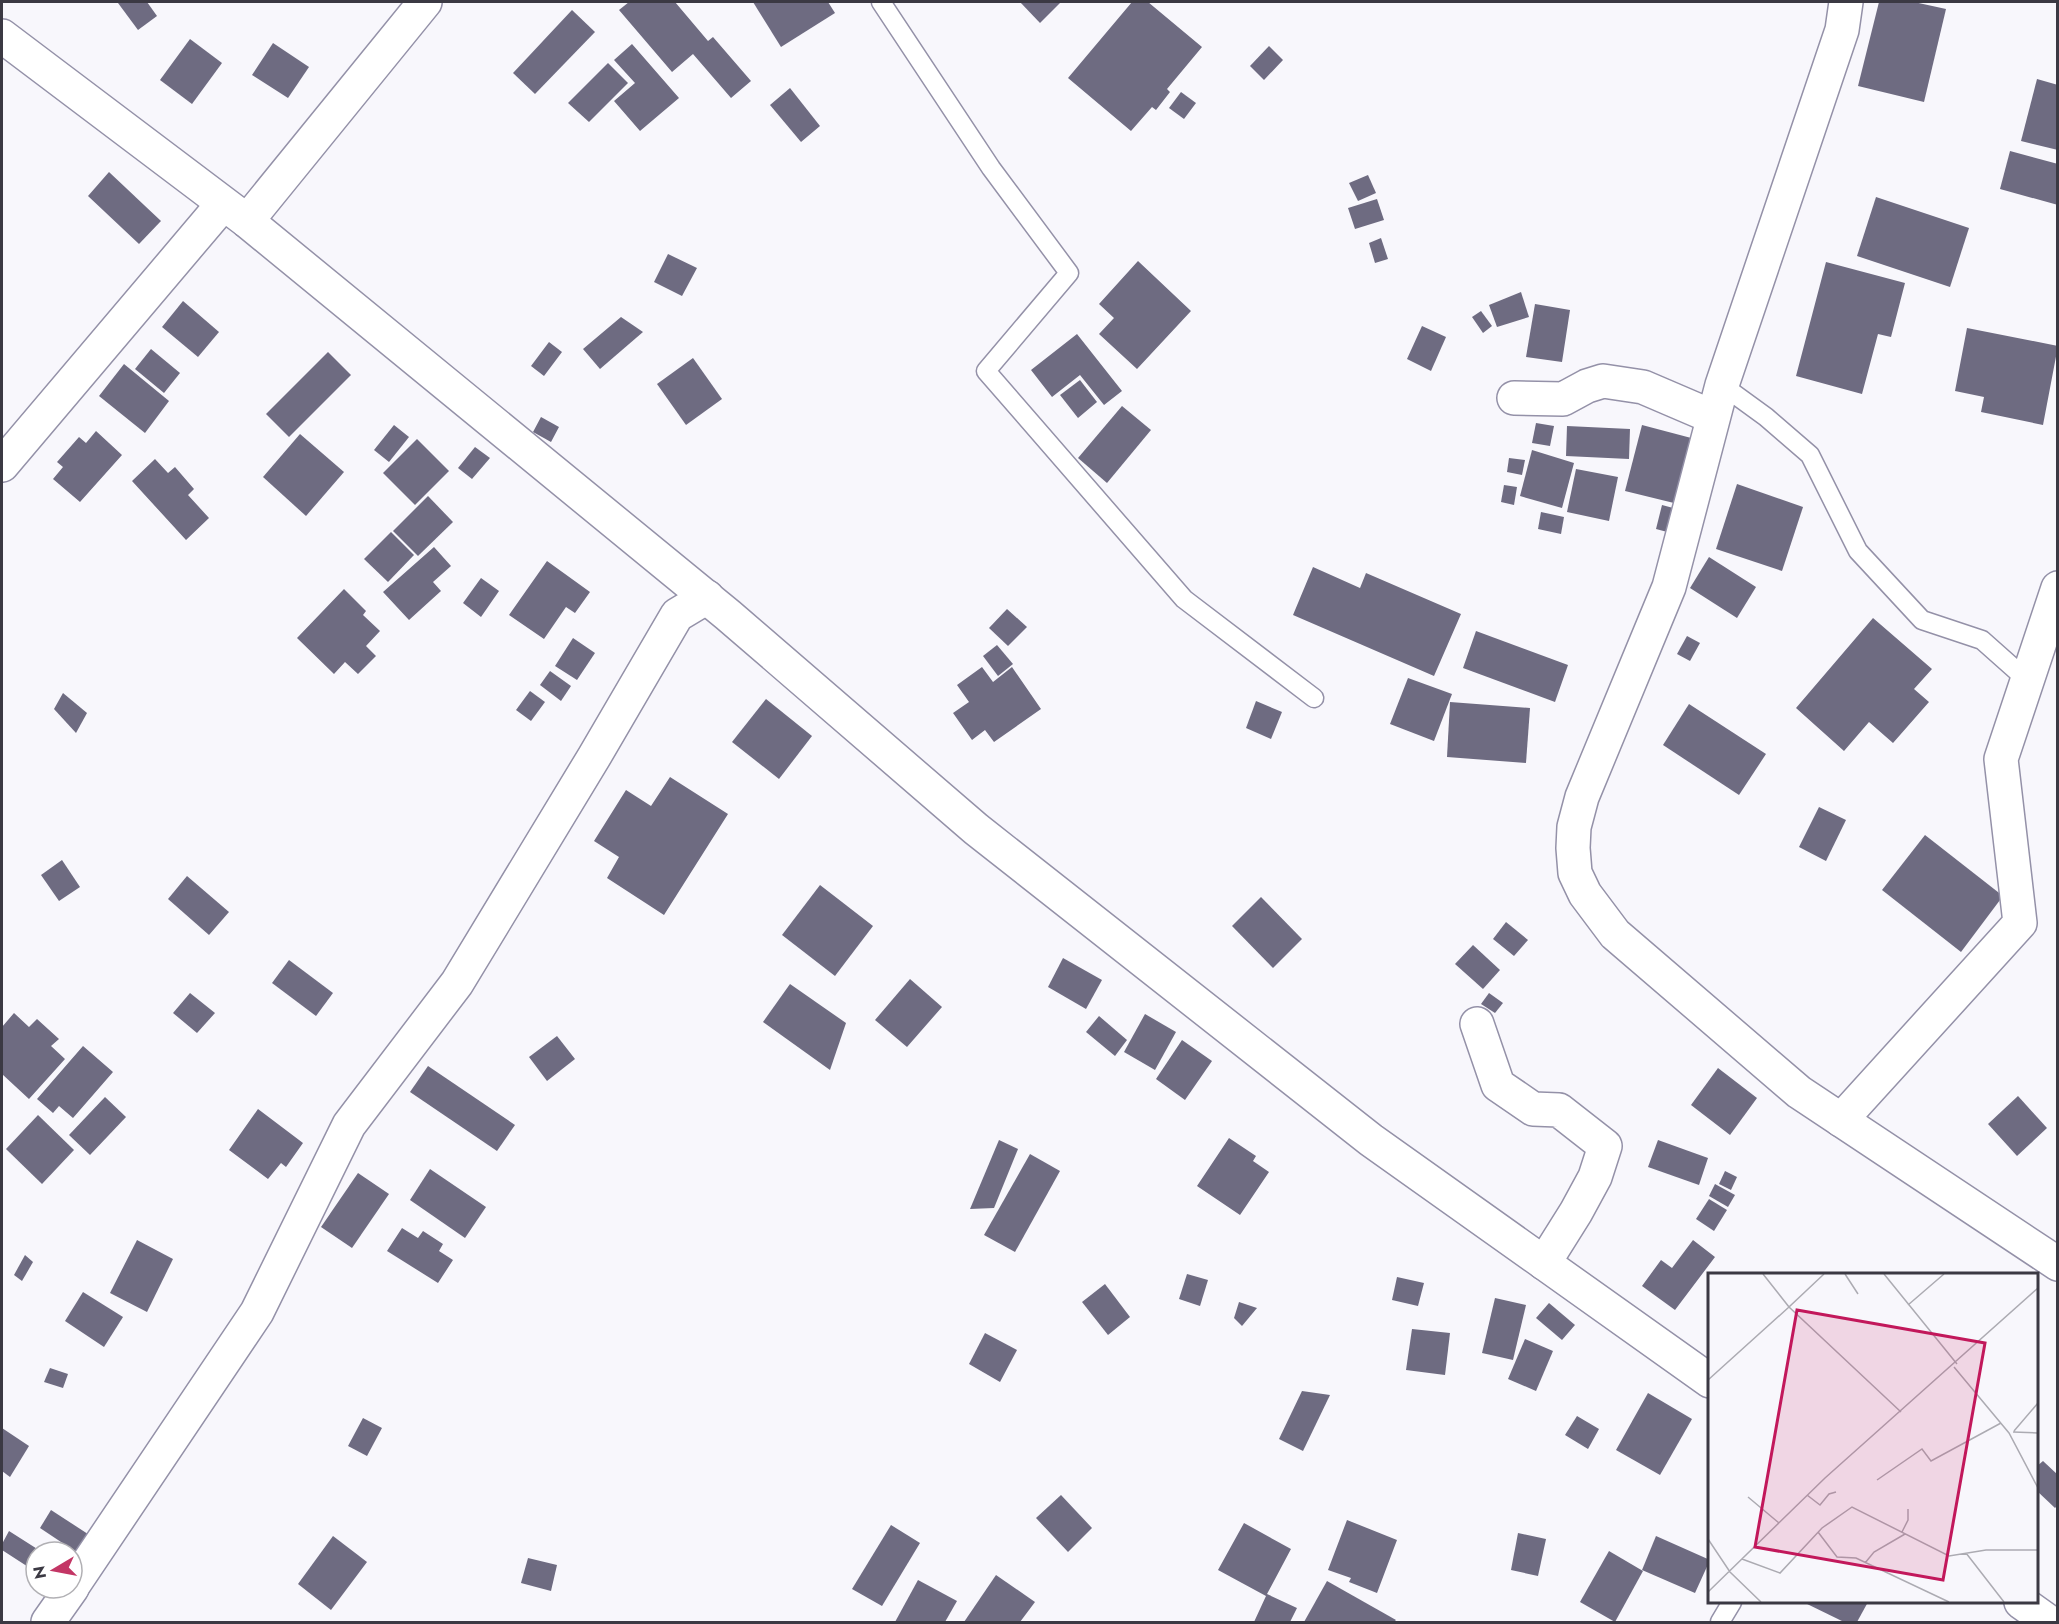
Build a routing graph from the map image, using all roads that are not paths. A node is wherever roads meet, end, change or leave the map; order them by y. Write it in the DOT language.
graph roads {
  1 [pos="425,2"];
  2 [pos="881,2"];
  3 [pos="1846,2"];
  4 [pos="2,36"];
  5 [pos="235,212"];
  6 [pos="1722,385"];
  7 [pos="1514,398"];
  8 [pos="1713,417"];
  9 [pos="2,465"];
  10 [pos="2058,588"];
  11 [pos="707,597"];
  12 [pos="2027,680"];
  13 [pos="1314,698"];
  14 [pos="1477,1024"];
  15 [pos="1841,1120"];
  16 [pos="1544,1263"];
  17 [pos="2058,1264"];
  18 [pos="1708,1379"];
  19 [pos="84,1570"];
  20 [pos="64,1600"];
  21 [pos="1731,1603"];
  22 [pos="2022,1603"];
  23 [pos="48,1623"];
  24 [pos="1720,1623"];
  25 [pos="2049,1623"];
  1 -- 5 [label="street"];
  2 -- 13 [label="lane"];
  3 -- 6 [label="street"];
  4 -- 5 [label="street"];
  5 -- 9 [label="street"];
  5 -- 11 [label="street"];
  6 -- 8 [label="street"];
  6 -- 12 [label="lane"];
  7 -- 8 [label="street"];
  8 -- 15 [label="street"];
  10 -- 12 [label="street"];
  11 -- 16 [label="street"];
  11 -- 19 [label="street"];
  12 -- 15 [label="street"];
  14 -- 16 [label="street"];
  15 -- 17 [label="street"];
  16 -- 18 [label="street"];
  20 -- 23 [label="street"];
  21 -- 24 [label="lane"];
  22 -- 25 [label="street"];
}
